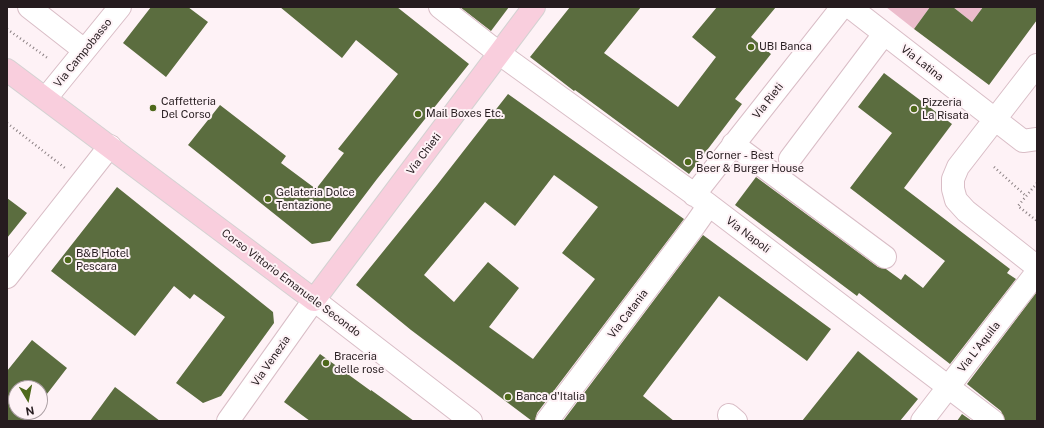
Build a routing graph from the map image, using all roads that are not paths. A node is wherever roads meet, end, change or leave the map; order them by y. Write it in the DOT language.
graph roads {
  1 [pos="29,7"];
  2 [pos="120,7"];
  3 [pos="440,7"];
  4 [pos="534,7"];
  5 [pos="842,7"];
  6 [pos="850,7"];
  7 [pos="884,34"];
  8 [pos="84,50"];
  9 [pos="500,54"];
  10 [pos="1037,65"];
  11 [pos="7,70"];
  12 [pos="46,98"];
  13 [pos="994,120"];
  14 [pos="1037,139"];
  15 [pos="737,140"];
  16 [pos="110,146"];
  17 [pos="790,159"];
  18 [pos="701,200"];
  19 [pos="845,214"];
  20 [pos="885,257"];
  21 [pos="1037,266"];
  22 [pos="1037,272"];
  23 [pos="7,277"];
  24 [pos="314,300"];
  25 [pos="948,388"];
  26 [pos="460,418"];
  27 [pos="228,421"];
  28 [pos="547,421"];
  29 [pos="922,421"];
  30 [pos="993,421"];
  1 -- 8 [label="street"];
  2 -- 8 [label="street, Via Campobasso"];
  3 -- 9 [label="street, Via Napoli"];
  4 -- 9 [label="main road, Via Chieti"];
  5 -- 15 [label="street, Via Rieti"];
  6 -- 7 [label="street, Via Latina"];
  7 -- 13 [label="street, Via Latina"];
  7 -- 17 [label="street"];
  8 -- 12 [label="street, Via Campobasso"];
  9 -- 18 [label="street, Via Napoli"];
  9 -- 24 [label="main road, Via Chieti"];
  10 -- 13 [label="street"];
  11 -- 12 [label="main road, Corso Vittorio Emanuele Secondo"];
  12 -- 16 [label="main road, Corso Vittorio Emanuele Secondo"];
  13 -- 14 [label="street, Via Latina"];
  13 -- 21 [label="street"];
  15 -- 18 [label="street, Via Rieti"];
  15 -- 19 [label="street"];
  15 -- 20 [label="street"];
  16 -- 23 [label="street"];
  16 -- 24 [label="main road, Corso Vittorio Emanuele Secondo"];
  18 -- 25 [label="street, Via Napoli"];
  18 -- 28 [label="street, Via Catania"];
  22 -- 25 [label="street, Via L'Aquila"];
  24 -- 26 [label="street, Corso Vittorio Emanuele Secondo"];
  24 -- 27 [label="street, Via Venezia"];
  25 -- 29 [label="street, Via L'Aquila"];
  25 -- 30 [label="street, Via Napoli"];
}
